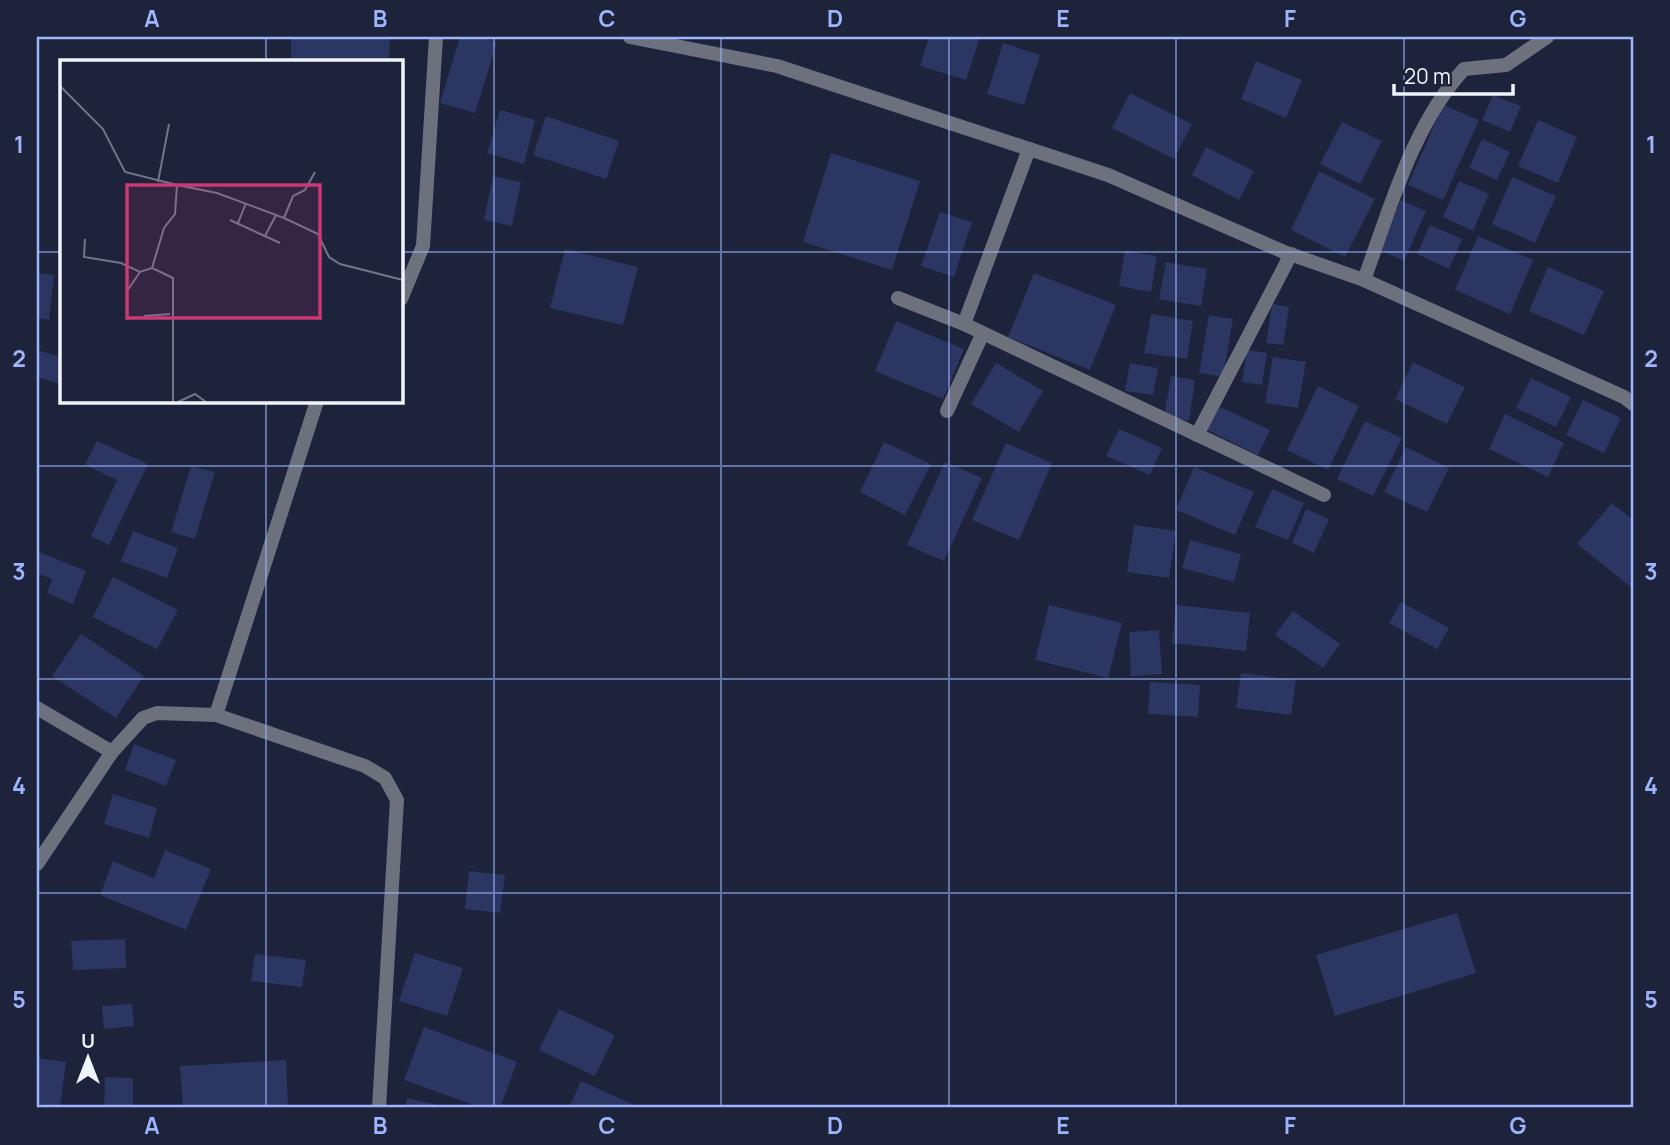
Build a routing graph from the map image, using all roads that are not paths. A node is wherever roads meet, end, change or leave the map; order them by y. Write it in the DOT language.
graph roads {
  1 [pos="436,37"];
  2 [pos="630,37"];
  3 [pos="1547,37"];
  4 [pos="1030,149"];
  5 [pos="1291,254"];
  6 [pos="1364,280"];
  7 [pos="402,296"];
  8 [pos="898,298"];
  9 [pos="964,324"];
  10 [pos="982,335"];
  11 [pos="317,402"];
  12 [pos="1633,404"];
  13 [pos="947,411"];
  14 [pos="1197,435"];
  15 [pos="1324,495"];
  16 [pos="37,708"];
  17 [pos="216,715"];
  18 [pos="111,752"];
  19 [pos="37,864"];
  20 [pos="379,1108"];
  1 -- 7 [label="street"];
  2 -- 4 [label="street"];
  3 -- 6 [label="street"];
  4 -- 5 [label="street"];
  4 -- 9 [label="street"];
  5 -- 6 [label="street"];
  5 -- 14 [label="street"];
  6 -- 12 [label="street"];
  8 -- 9 [label="street"];
  9 -- 10 [label="street"];
  10 -- 13 [label="street"];
  10 -- 14 [label="street"];
  11 -- 17 [label="street"];
  14 -- 15 [label="street"];
  16 -- 18 [label="street"];
  17 -- 18 [label="street"];
  17 -- 20 [label="street"];
  18 -- 19 [label="street"];
}
